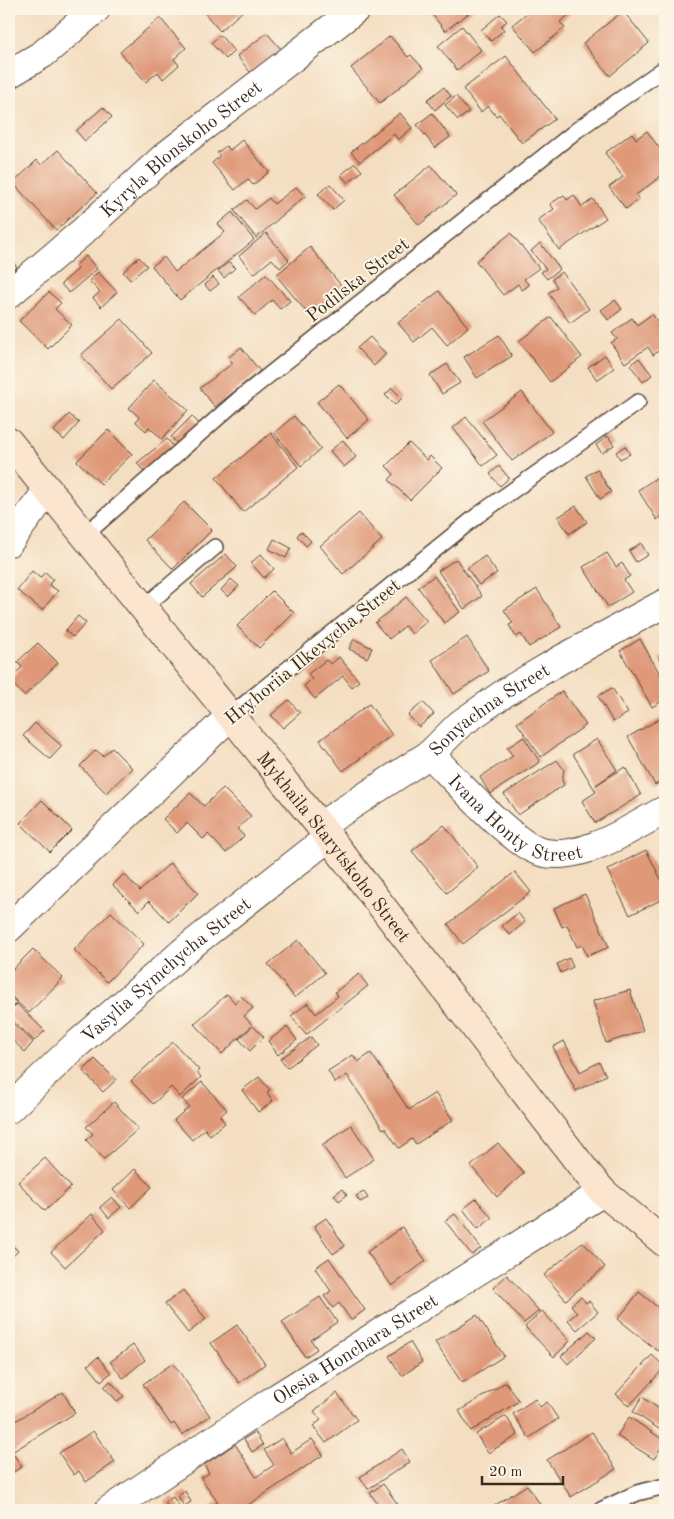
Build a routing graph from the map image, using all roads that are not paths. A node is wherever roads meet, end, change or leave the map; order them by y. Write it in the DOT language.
graph roads {
  1 [pos="96,9"];
  2 [pos="356,9"];
  3 [pos="665,68"];
  4 [pos="9,74"];
  5 [pos="9,294"];
  6 [pos="638,402"];
  7 [pos="9,442"];
  8 [pos="48,490"];
  9 [pos="85,535"];
  10 [pos="9,542"];
  11 [pos="215,547"];
  12 [pos="665,603"];
  13 [pos="144,608"];
  14 [pos="232,715"];
  15 [pos="430,754"];
  16 [pos="665,810"];
  17 [pos="324,831"];
  18 [pos="9,928"];
  19 [pos="9,1109"];
  20 [pos="603,1192"];
  21 [pos="665,1243"];
  22 [pos="665,1486"];
  23 [pos="109,1510"];
  24 [pos="601,1510"];
  1 -- 4 [label="street"];
  2 -- 5 [label="street, Kyryla Blonskoho Street"];
  3 -- 9 [label="lane, Podilska Street"];
  6 -- 14 [label="lane, Hryhoriia Ilkevycha Street"];
  7 -- 8 [label="street, Mykhaila Starytskoho Street"];
  8 -- 9 [label="street, Mykhaila Starytskoho Street"];
  8 -- 10 [label="street"];
  9 -- 13 [label="street, Mykhaila Starytskoho Street"];
  11 -- 13 [label="lane"];
  12 -- 15 [label="street, Sonyachna Street"];
  13 -- 14 [label="street, Mykhaila Starytskoho Street"];
  14 -- 17 [label="street, Mykhaila Starytskoho Street"];
  14 -- 18 [label="street, Hryhoriia Ilkevycha Street"];
  15 -- 16 [label="street, Ivana Honty Street"];
  15 -- 17 [label="street, Sonyachna Street"];
  17 -- 19 [label="street, Vasylia Symchycha Street"];
  17 -- 20 [label="street, Mykhaila Starytskoho Street"];
  20 -- 21 [label="street, Mykhaila Starytskoho Street"];
  20 -- 23 [label="street, Olesia Honchara Street"];
  22 -- 24 [label="lane"];
}
